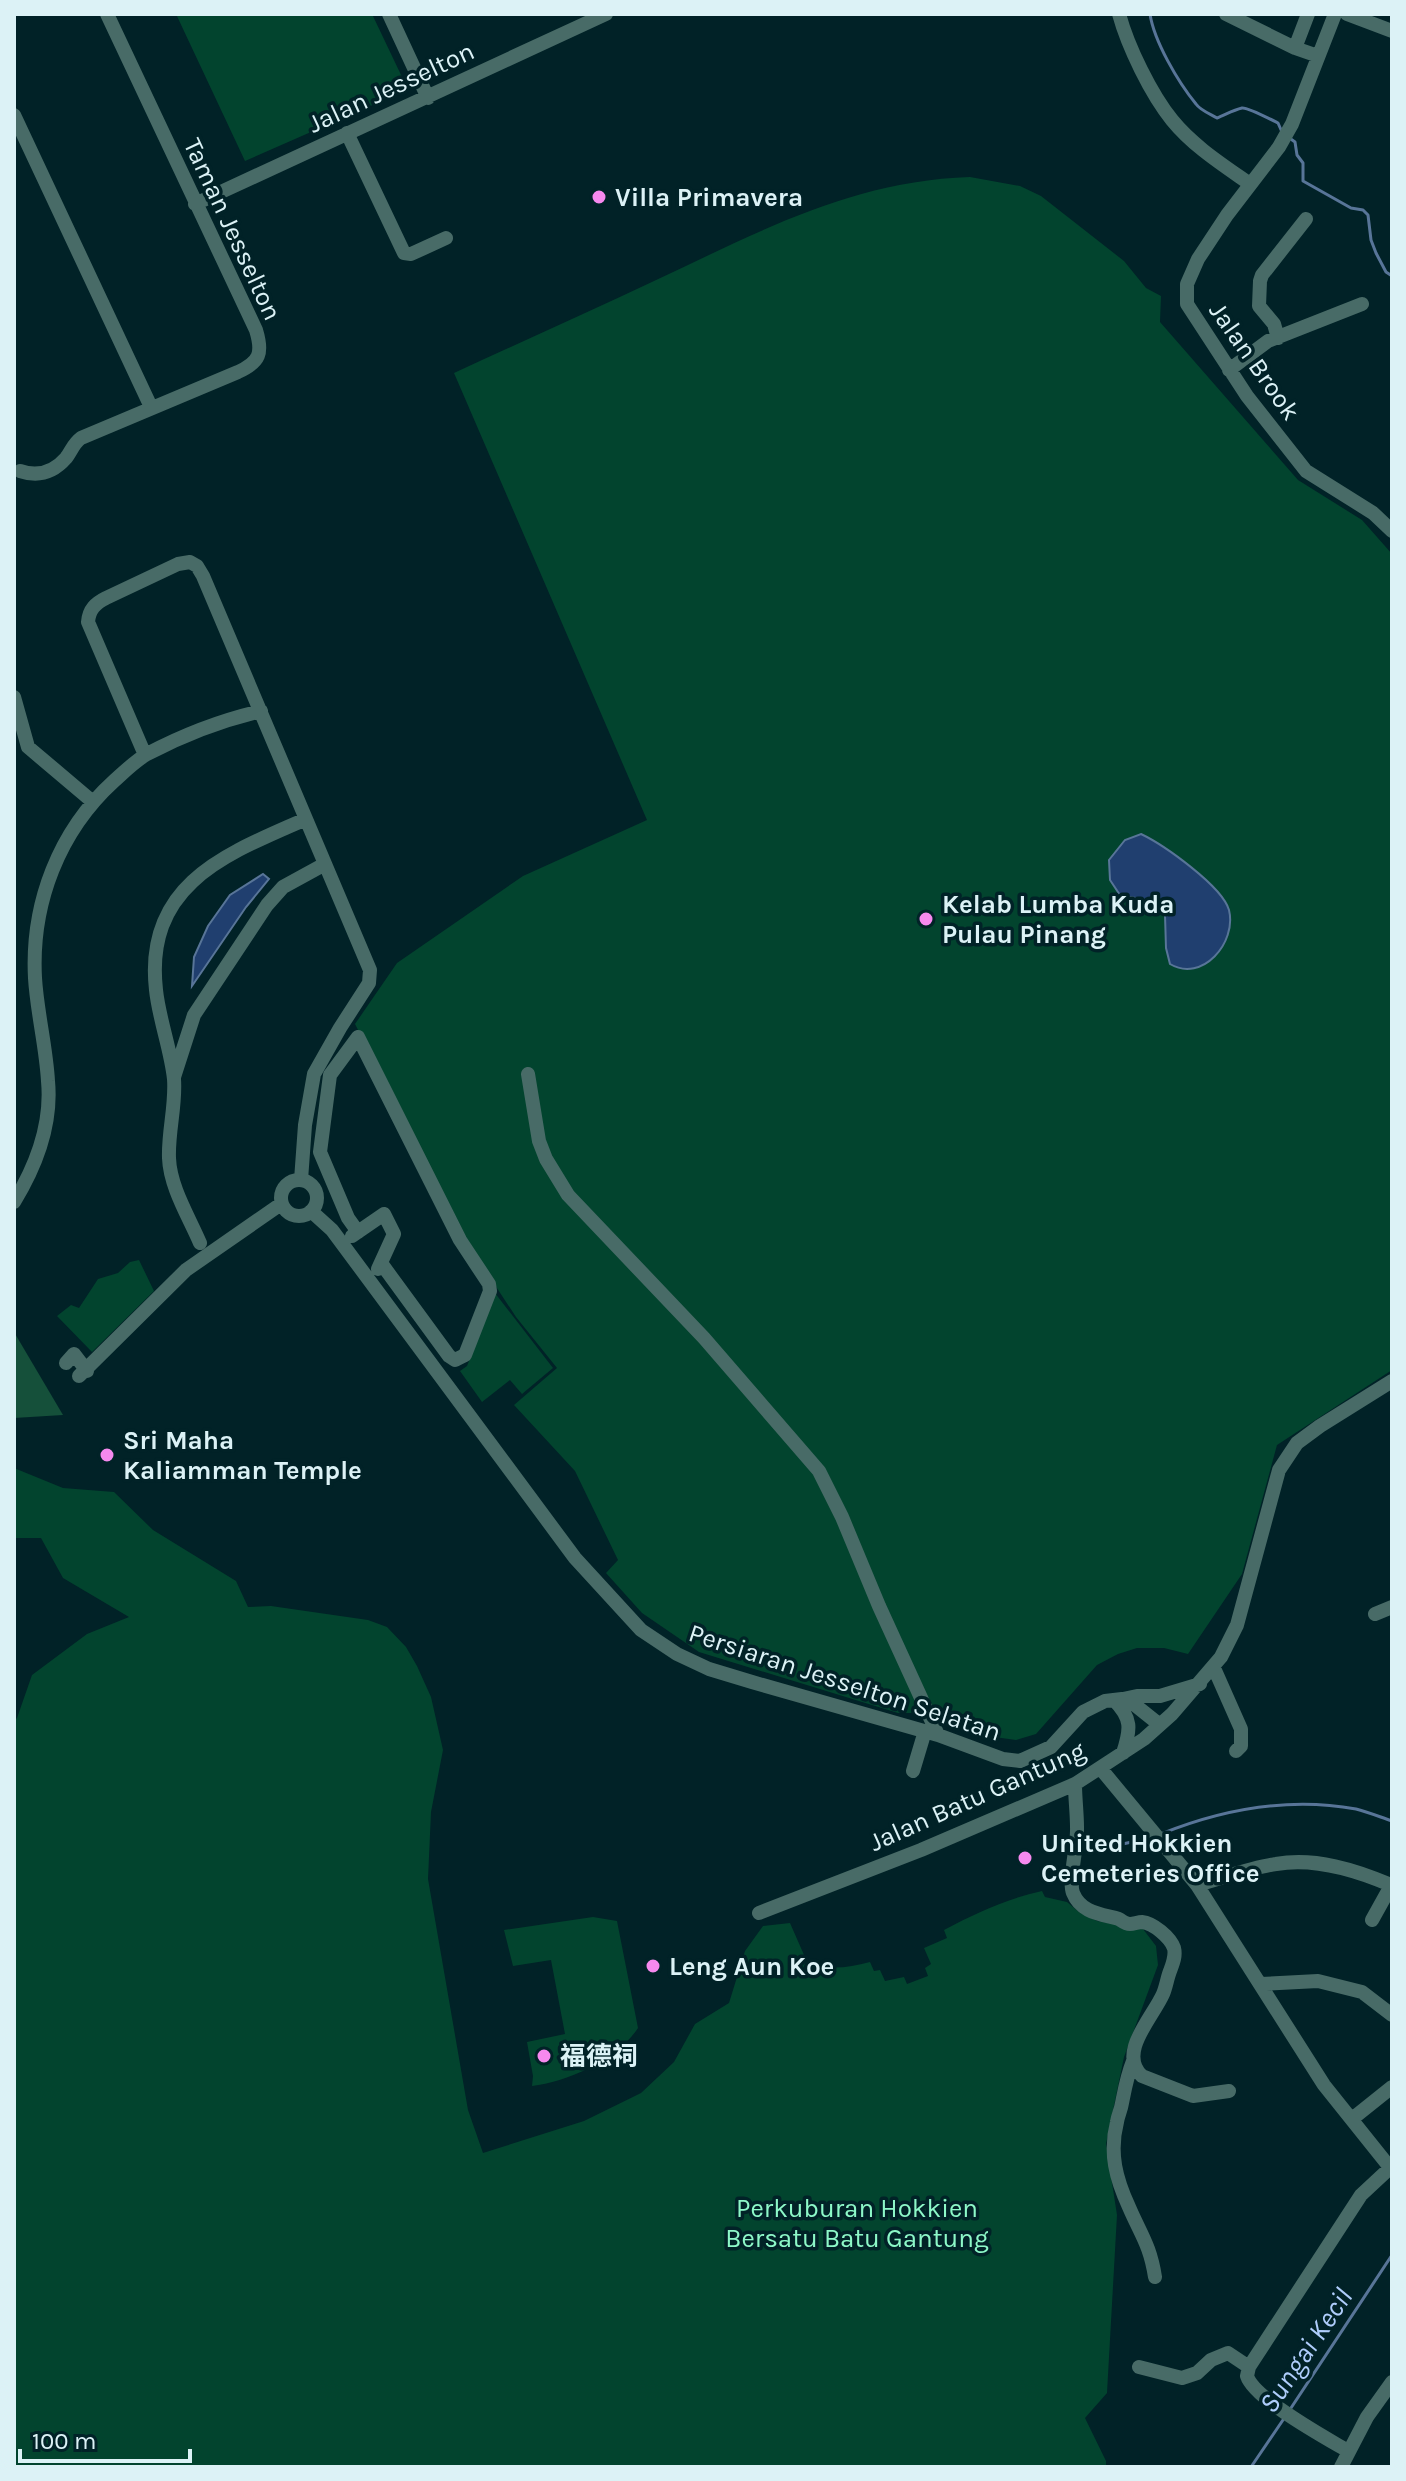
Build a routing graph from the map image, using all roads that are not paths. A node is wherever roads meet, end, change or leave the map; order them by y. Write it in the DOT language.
graph roads {
  1 [pos="107,14"];
  2 [pos="389,14"];
  3 [pos="606,14"];
  4 [pos="1119,14"];
  5 [pos="1226,14"];
  6 [pos="1308,14"];
  7 [pos="1335,14"];
  8 [pos="1354,15"];
  9 [pos="1392,31"];
  10 [pos="1295,48"];
  11 [pos="1318,56"];
  12 [pos="428,98"];
  13 [pos="14,115"];
  14 [pos="347,133"];
  15 [pos="1250,184"];
  16 [pos="195,204"];
  17 [pos="1306,219"];
  18 [pos="446,238"];
  19 [pos="1362,304"];
  20 [pos="1278,338"];
  21 [pos="1229,370"];
  22 [pos="151,407"];
  23 [pos="20,471"];
  24 [pos="1392,531"];
  25 [pos="14,697"];
  26 [pos="261,711"];
  27 [pos="145,755"];
  28 [pos="93,802"];
  29 [pos="306,819"];
  30 [pos="325,864"];
  31 [pos="528,1074"];
  32 [pos="174,1077"];
  33 [pos="301,1180"];
  34 [pos="14,1202"];
  35 [pos="281,1204"];
  36 [pos="311,1211"];
  37 [pos="358,1232"];
  38 [pos="200,1243"];
  39 [pos="342,1243"];
  40 [pos="381,1263"];
  41 [pos="372,1283"];
  42 [pos="66,1363"];
  43 [pos="1392,1381"];
  44 [pos="1392,1607"];
  45 [pos="1375,1614"];
  46 [pos="1214,1668"];
  47 [pos="1200,1684"];
  48 [pos="1118,1700"];
  49 [pos="1160,1725"];
  50 [pos="932,1733"];
  51 [pos="1236,1751"];
  52 [pos="1123,1753"];
  53 [pos="1101,1769"];
  54 [pos="913,1771"];
  55 [pos="1075,1784"];
  56 [pos="1392,1884"];
  57 [pos="1197,1885"];
  58 [pos="759,1913"];
  59 [pos="1372,1920"];
  60 [pos="1261,1984"];
  61 [pos="1392,2015"];
  62 [pos="1133,2061"];
  63 [pos="1392,2087"];
  64 [pos="1229,2091"];
  65 [pos="1352,2119"];
  66 [pos="1391,2169"];
  67 [pos="1155,2277"];
  68 [pos="1139,2367"];
  69 [pos="1249,2367"];
  70 [pos="1392,2382"];
  71 [pos="1348,2451"];
  72 [pos="1341,2467"];
  1 -- 16 [label="street, Taman Jesselton"];
  2 -- 12 [label="street"];
  3 -- 12 [label="street, Jalan Jesselton"];
  4 -- 15 [label="street"];
  5 -- 10 [label="street"];
  6 -- 10 [label="street"];
  7 -- 11 [label="street, Jalan Brook"];
  8 -- 9 [label="street"];
  10 -- 11 [label="street"];
  11 -- 15 [label="street, Jalan Brook"];
  12 -- 14 [label="street, Jalan Jesselton"];
  13 -- 22 [label="street"];
  14 -- 16 [label="street, Jalan Jesselton"];
  14 -- 18 [label="street"];
  15 -- 21 [label="street, Jalan Brook"];
  16 -- 22 [label="street, Taman Jesselton"];
  17 -- 20 [label="street"];
  19 -- 20 [label="street"];
  20 -- 21 [label="street"];
  21 -- 24 [label="street, Jalan Brook"];
  22 -- 23 [label="street, Taman Jesselton"];
  25 -- 28 [label="street"];
  26 -- 27 [label="street"];
  26 -- 27 [label="street"];
  26 -- 29 [label="street"];
  27 -- 28 [label="street"];
  28 -- 34 [label="street"];
  29 -- 30 [label="street"];
  29 -- 32 [label="street"];
  30 -- 32 [label="street"];
  30 -- 33 [label="street"];
  31 -- 50 [label="street"];
  32 -- 38 [label="street"];
  33 -- 35 [label="street"];
  33 -- 36 [label="street"];
  35 -- 36 [label="street"];
  35 -- 42 [label="street"];
  36 -- 39 [label="street, Persiaran Jesselton Selatan"];
  37 -- 39 [label="street"];
  37 -- 40 [label="street"];
  37 -- 40 [label="street"];
  39 -- 41 [label="street, Persiaran Jesselton Selatan"];
  40 -- 41 [label="street"];
  41 -- 50 [label="street, Persiaran Jesselton Selatan"];
  43 -- 46 [label="street, Jalan Batu Gantung"];
  44 -- 45 [label="street"];
  46 -- 47 [label="street, Jalan Batu Gantung"];
  46 -- 51 [label="street"];
  47 -- 48 [label="street"];
  47 -- 49 [label="street, Jalan Batu Gantung"];
  48 -- 49 [label="street"];
  48 -- 50 [label="street, Persiaran Jesselton Selatan"];
  48 -- 52 [label="street"];
  49 -- 52 [label="street, Jalan Batu Gantung"];
  50 -- 54 [label="street"];
  52 -- 53 [label="street, Jalan Batu Gantung"];
  53 -- 55 [label="street, Jalan Batu Gantung"];
  53 -- 57 [label="street"];
  55 -- 58 [label="street, Jalan Batu Gantung"];
  55 -- 62 [label="street"];
  56 -- 57 [label="street"];
  56 -- 59 [label="street"];
  57 -- 60 [label="street"];
  60 -- 61 [label="street"];
  60 -- 65 [label="street"];
  62 -- 64 [label="street"];
  62 -- 67 [label="street"];
  63 -- 65 [label="street"];
  65 -- 66 [label="street"];
  66 -- 69 [label="street"];
  68 -- 69 [label="street"];
  69 -- 71 [label="street"];
  70 -- 71 [label="street"];
  71 -- 72 [label="street"];
}
